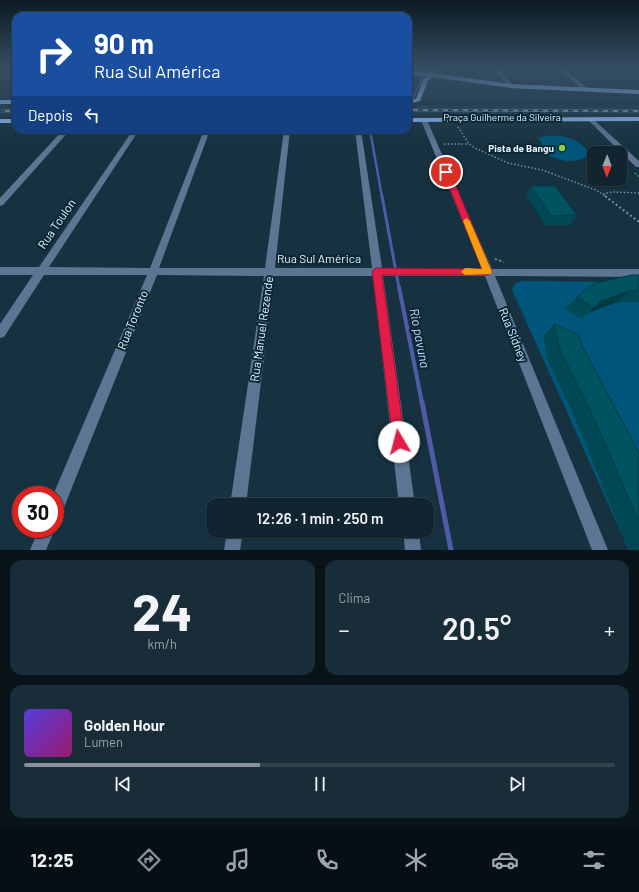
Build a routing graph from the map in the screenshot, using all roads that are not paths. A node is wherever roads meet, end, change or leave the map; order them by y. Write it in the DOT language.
graph roads {
  1 [pos="420,95"];
  2 [pos="412,101"];
  3 [pos="0,102"];
  4 [pos="12,102"];
  5 [pos="639,119"];
  6 [pos="412,120"];
  7 [pos="424,120"];
  8 [pos="591,120"];
  9 [pos="12,121"];
  10 [pos="1,122"];
  11 [pos="63,134"];
  12 [pos="133,134"];
  13 [pos="205,134"];
  14 [pos="286,134"];
  15 [pos="359,134"];
  16 [pos="639,165"];
  17 [pos="0,202"];
  18 [pos="376,271"];
  19 [pos="0,272"];
  20 [pos="40,272"];
  21 [pos="152,272"];
  22 [pos="269,272"];
  23 [pos="488,272"];
  24 [pos="639,273"];
  25 [pos="0,333"];
  26 [pos="64,487"];
  27 [pos="239,498"];
  28 [pos="406,498"];
  29 [pos="43,538"];
  30 [pos="234,538"];
  31 [pos="412,538"];
  32 [pos="38,550"];
  33 [pos="232,550"];
  34 [pos="414,550"];
  35 [pos="600,550"];
  1 -- 2 [label="main road"];
  3 -- 4 [label="main road"];
  5 -- 8 [label="main road"];
  6 -- 7 [label="main road"];
  7 -- 8 [label="main road"];
  7 -- 23 [label="street, Rua Sidney"];
  8 -- 16 [label="street"];
  9 -- 10 [label="main road"];
  11 -- 17 [label="street"];
  12 -- 20 [label="street, Rua Toulon"];
  13 -- 21 [label="street, Rua Toronto"];
  14 -- 22 [label="street, Rua Manuel Rezende"];
  15 -- 18 [label="street"];
  18 -- 22 [label="street, Rua Sul América"];
  18 -- 23 [label="street, Rua Sul América"];
  18 -- 28 [label="street"];
  19 -- 20 [label="street, Rua Sul América"];
  20 -- 21 [label="street, Rua Sul América"];
  20 -- 25 [label="street, Rua Toulon"];
  21 -- 22 [label="street, Rua Sul América"];
  21 -- 26 [label="street, Rua Toronto"];
  22 -- 27 [label="street, Rua Manuel Rezende"];
  23 -- 24 [label="street, Rua Sul América"];
  23 -- 35 [label="street, Rua Sidney"];
  29 -- 32 [label="street"];
  30 -- 33 [label="street"];
  31 -- 34 [label="street"];
}
